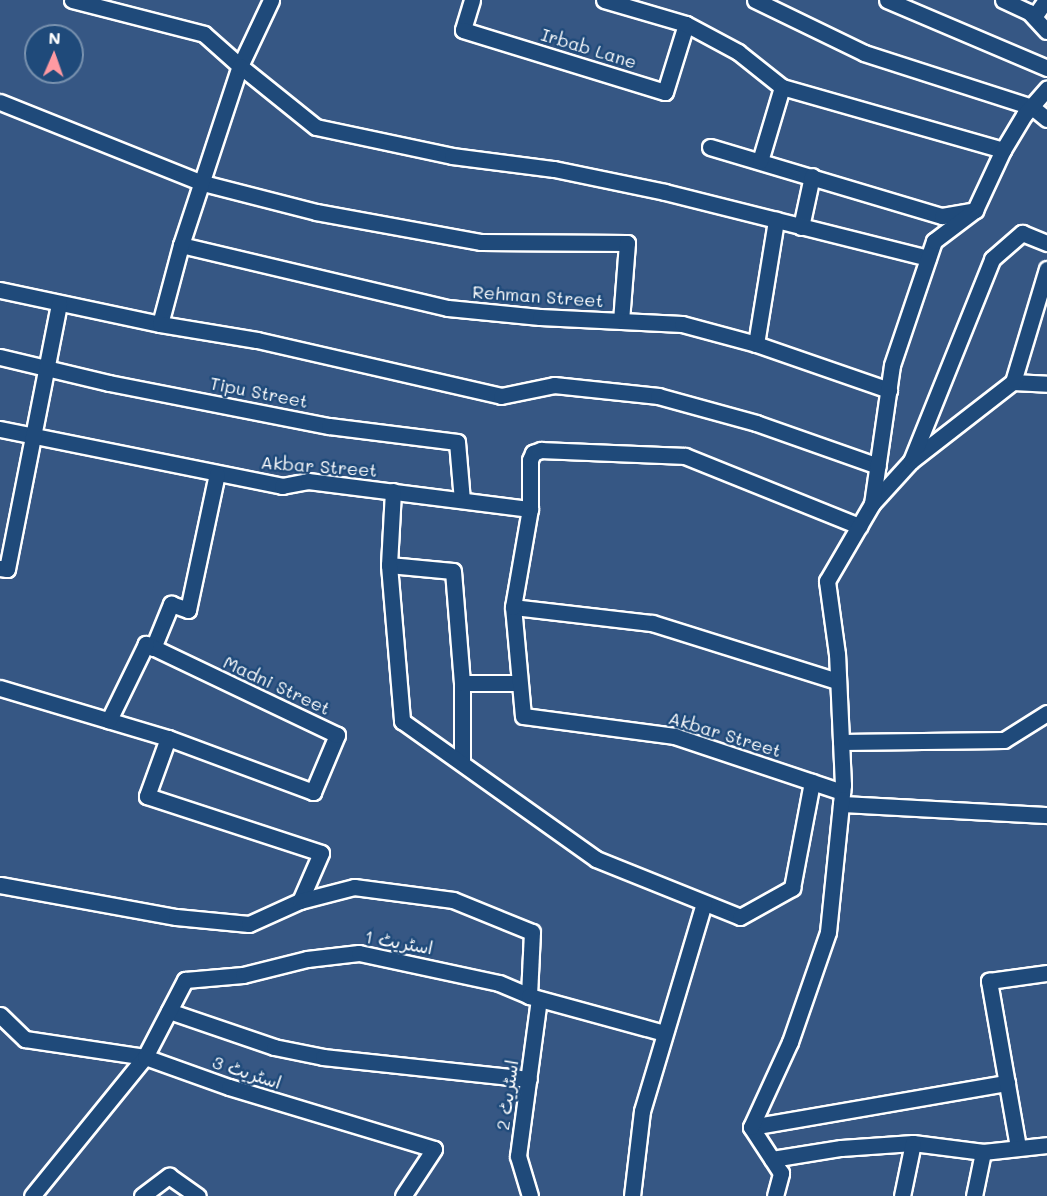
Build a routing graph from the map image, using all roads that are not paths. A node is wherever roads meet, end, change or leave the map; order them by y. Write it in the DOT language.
graph roads {
  1 [pos="72,0"];
  2 [pos="271,0"];
  3 [pos="472,0"];
  4 [pos="604,0"];
  5 [pos="755,0"];
  6 [pos="887,0"];
  7 [pos="1003,0"];
  8 [pos="1046,0"];
  9 [pos="1034,17"];
  10 [pos="686,24"];
  11 [pos="1047,31"];
  12 [pos="240,66"];
  13 [pos="1047,68"];
  14 [pos="782,87"];
  15 [pos="1047,89"];
  16 [pos="0,102"];
  17 [pos="1032,107"];
  18 [pos="1047,119"];
  19 [pos="710,147"];
  20 [pos="1003,150"];
  21 [pos="760,161"];
  22 [pos="812,176"];
  23 [pos="203,183"];
  24 [pos="975,210"];
  25 [pos="776,220"];
  26 [pos="801,227"];
  27 [pos="1047,243"];
  28 [pos="181,245"];
  29 [pos="928,258"];
  30 [pos="1047,269"];
  31 [pos="0,290"];
  32 [pos="60,303"];
  33 [pos="621,321"];
  34 [pos="160,324"];
  35 [pos="756,344"];
  36 [pos="0,357"];
  37 [pos="47,368"];
  38 [pos="1013,382"];
  39 [pos="1047,384"];
  40 [pos="889,390"];
  41 [pos="0,429"];
  42 [pos="33,436"];
  43 [pos="911,461"];
  44 [pos="878,466"];
  45 [pos="217,474"];
  46 [pos="393,491"];
  47 [pos="462,500"];
  48 [pos="872,504"];
  49 [pos="530,509"];
  50 [pos="859,526"];
  51 [pos="388,565"];
  52 [pos="0,568"];
  53 [pos="513,607"];
  54 [pos="153,648"];
  55 [pos="837,681"];
  56 [pos="519,682"];
  57 [pos="462,683"];
  58 [pos="0,688"];
  59 [pos="1047,713"];
  60 [pos="110,720"];
  61 [pos="168,738"];
  62 [pos="841,742"];
  63 [pos="462,761"];
  64 [pos="812,782"];
  65 [pos="842,798"];
  66 [pos="1047,815"];
  67 [pos="0,885"];
  68 [pos="300,901"];
  69 [pos="704,903"];
  70 [pos="1047,973"];
  71 [pos="534,997"];
  72 [pos="169,1011"];
  73 [pos="0,1016"];
  74 [pos="664,1033"];
  75 [pos="145,1057"];
  76 [pos="529,1079"];
  77 [pos="1007,1083"];
  78 [pos="751,1127"];
  79 [pos="913,1143"];
  80 [pos="1047,1145"];
  81 [pos="1018,1147"];
  82 [pos="983,1152"];
  83 [pos="772,1160"];
  84 [pos="32,1196"];
  85 [pos="142,1196"];
  86 [pos="198,1196"];
  87 [pos="402,1196"];
  88 [pos="530,1196"];
  89 [pos="632,1196"];
  90 [pos="776,1196"];
  91 [pos="902,1196"];
  92 [pos="974,1196"];
  1 -- 12 [label="street"];
  2 -- 12 [label="street"];
  3 -- 10 [label="street, Irbab Lane"];
  4 -- 10 [label="street"];
  5 -- 17 [label="street"];
  6 -- 13 [label="street"];
  7 -- 9 [label="street"];
  8 -- 9 [label="street"];
  9 -- 11 [label="street"];
  10 -- 14 [label="street"];
  12 -- 23 [label="street"];
  12 -- 25 [label="street"];
  14 -- 20 [label="street"];
  14 -- 21 [label="street"];
  15 -- 17 [label="street"];
  16 -- 23 [label="street"];
  17 -- 18 [label="street"];
  17 -- 20 [label="street"];
  19 -- 21 [label="street"];
  20 -- 24 [label="street"];
  21 -- 22 [label="street"];
  22 -- 24 [label="street"];
  22 -- 26 [label="street"];
  23 -- 28 [label="street"];
  23 -- 33 [label="street"];
  24 -- 29 [label="street"];
  25 -- 26 [label="street"];
  25 -- 35 [label="street"];
  26 -- 29 [label="street"];
  27 -- 43 [label="street"];
  28 -- 33 [label="street, Rehman Street"];
  28 -- 34 [label="street"];
  29 -- 40 [label="street"];
  30 -- 38 [label="street"];
  31 -- 32 [label="street"];
  32 -- 34 [label="street"];
  32 -- 37 [label="street"];
  33 -- 35 [label="street, Rehman Street"];
  34 -- 44 [label="street"];
  35 -- 40 [label="street, Rehman Street"];
  36 -- 37 [label="street, Tipu Street"];
  37 -- 42 [label="street"];
  37 -- 47 [label="street, Tipu Street"];
  38 -- 39 [label="street"];
  38 -- 43 [label="street"];
  40 -- 44 [label="street"];
  41 -- 42 [label="street, Akbar Street"];
  42 -- 45 [label="street, Akbar Street"];
  42 -- 52 [label="street"];
  43 -- 48 [label="street"];
  44 -- 48 [label="street"];
  45 -- 46 [label="street, Akbar Street"];
  45 -- 54 [label="street"];
  46 -- 47 [label="street, Akbar Street"];
  46 -- 51 [label="street"];
  47 -- 49 [label="street, Akbar Street"];
  48 -- 50 [label="street"];
  49 -- 50 [label="street, Akbar Street"];
  49 -- 53 [label="street, Akbar Street"];
  50 -- 55 [label="street"];
  51 -- 57 [label="street"];
  51 -- 63 [label="street"];
  53 -- 55 [label="street"];
  53 -- 56 [label="street, Akbar Street"];
  54 -- 60 [label="street"];
  54 -- 61 [label="street, Madni Street"];
  55 -- 62 [label="street"];
  56 -- 57 [label="street"];
  56 -- 64 [label="street, Akbar Street"];
  57 -- 63 [label="street"];
  58 -- 60 [label="street, Madni Street"];
  59 -- 62 [label="street"];
  60 -- 61 [label="street, Madni Street"];
  61 -- 68 [label="street"];
  62 -- 65 [label="street"];
  63 -- 69 [label="street"];
  64 -- 65 [label="street, Akbar Street"];
  64 -- 69 [label="street"];
  65 -- 66 [label="street, Akbar Street"];
  65 -- 78 [label="street"];
  67 -- 68 [label="street"];
  68 -- 71 [label="street, اسٹریٹ 2"];
  69 -- 74 [label="street"];
  70 -- 77 [label="street"];
  71 -- 72 [label="street, اسٹریٹ 1"];
  71 -- 74 [label="street, اسٹریٹ 1"];
  71 -- 76 [label="street, اسٹریٹ 2"];
  72 -- 75 [label="street, اسٹریٹ 1"];
  72 -- 76 [label="street"];
  73 -- 75 [label="street, اسٹریٹ 3"];
  74 -- 89 [label="street"];
  75 -- 84 [label="street, اسٹریٹ 1"];
  75 -- 87 [label="street, اسٹریٹ 3"];
  76 -- 88 [label="street, اسٹریٹ 2"];
  77 -- 78 [label="street"];
  77 -- 81 [label="street"];
  78 -- 83 [label="street"];
  79 -- 82 [label="street"];
  79 -- 83 [label="street"];
  79 -- 91 [label="street"];
  80 -- 81 [label="street"];
  81 -- 82 [label="street"];
  82 -- 92 [label="street"];
  83 -- 90 [label="street"];
  85 -- 86 [label="street"];
}
